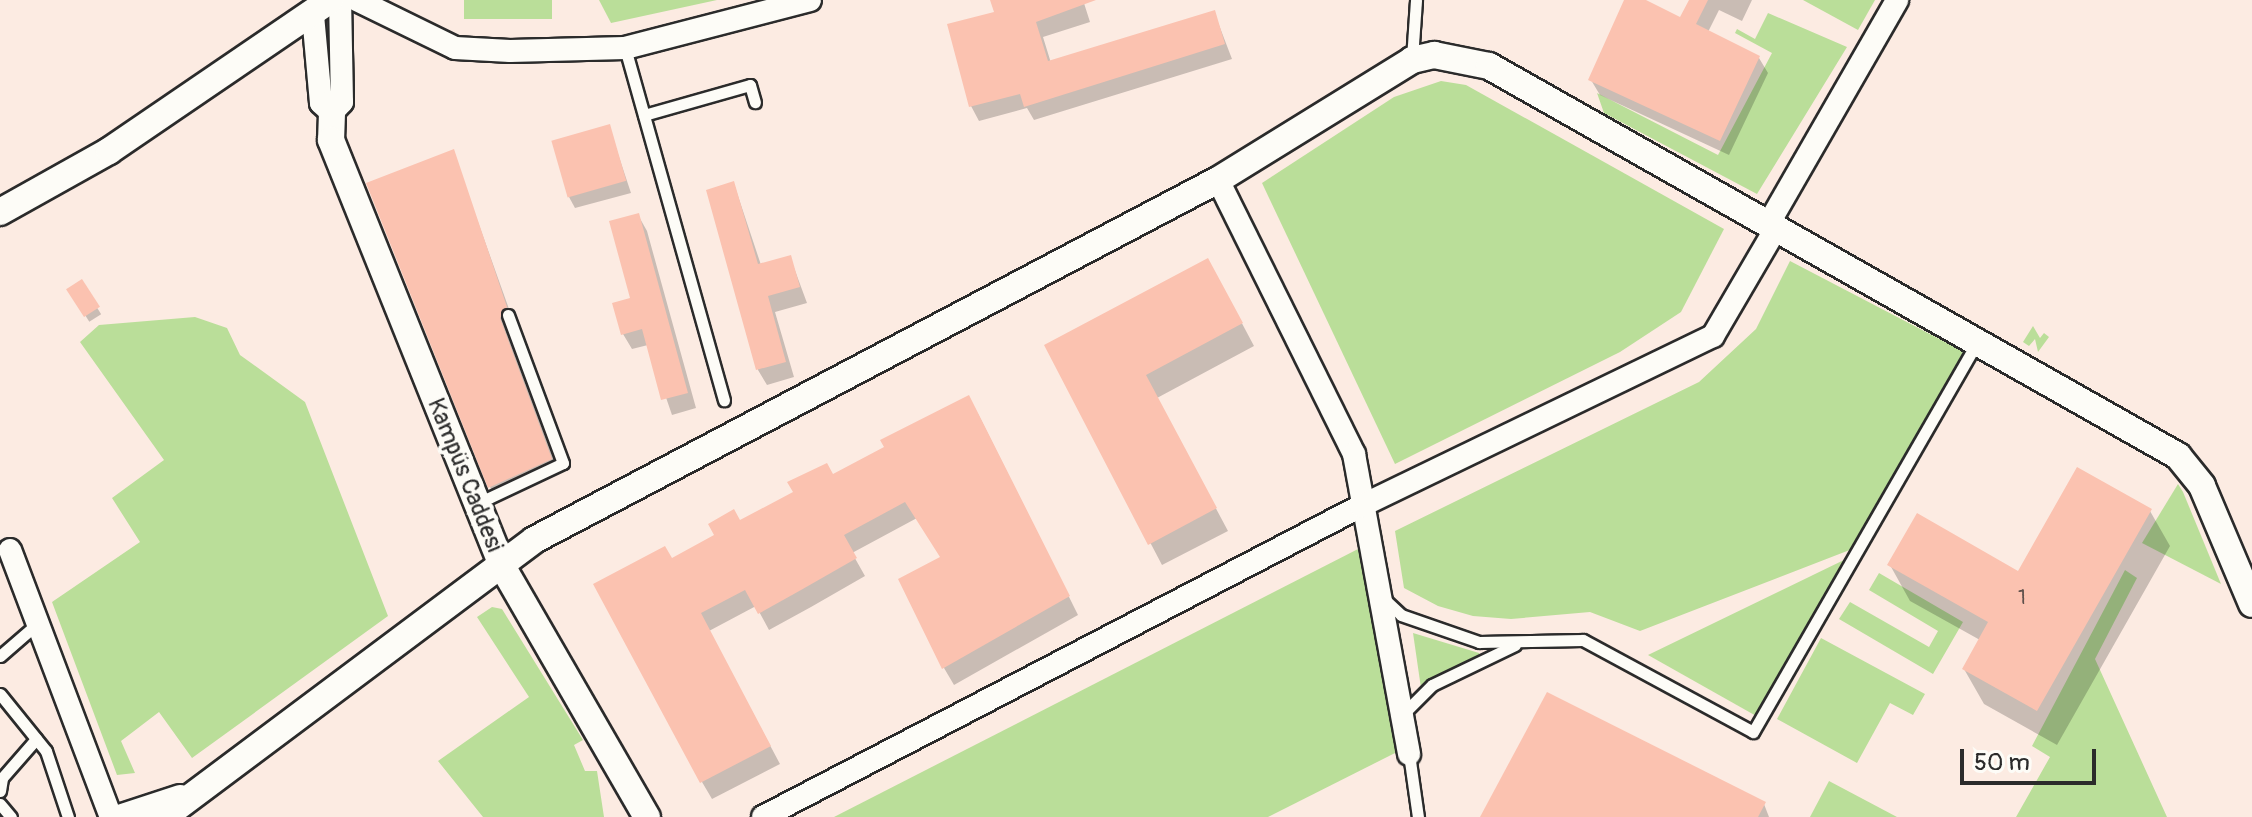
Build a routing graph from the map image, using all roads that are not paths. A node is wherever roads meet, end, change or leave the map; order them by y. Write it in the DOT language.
graph roads {
  1 [pos="340,0"];
  2 [pos="357,0"];
  3 [pos="810,0"];
  4 [pos="1416,0"];
  5 [pos="1897,0"];
  6 [pos="322,8"];
  7 [pos="625,48"];
  8 [pos="1412,60"];
  9 [pos="755,102"];
  10 [pos="332,113"];
  11 [pos="644,115"];
  12 [pos="1218,180"];
  13 [pos="0,212"];
  14 [pos="1773,226"];
  15 [pos="508,315"];
  16 [pos="1977,343"];
  17 [pos="724,400"];
  18 [pos="476,504"];
  19 [pos="1361,506"];
  20 [pos="5,549"];
  21 [pos="502,566"];
  22 [pos="1378,593"];
  23 [pos="2252,604"];
  24 [pos="37,624"];
  25 [pos="1519,643"];
  26 [pos="2,650"];
  27 [pos="0,694"];
  28 [pos="1403,714"];
  29 [pos="36,739"];
  30 [pos="1409,754"];
  31 [pos="0,791"];
  32 [pos="187,796"];
  33 [pos="0,804"];
  34 [pos="642,814"];
  35 [pos="11,817"];
  36 [pos="68,817"];
  37 [pos="111,817"];
  38 [pos="122,817"];
  39 [pos="164,817"];
  40 [pos="763,817"];
  41 [pos="1418,817"];
  1 -- 10 [label="street"];
  2 -- 7 [label="street"];
  3 -- 7 [label="street"];
  4 -- 8 [label="lane"];
  5 -- 14 [label="street"];
  6 -- 10 [label="street"];
  6 -- 13 [label="street"];
  7 -- 11 [label="lane"];
  8 -- 12 [label="street"];
  8 -- 14 [label="street"];
  9 -- 11 [label="lane"];
  10 -- 18 [label="street, Kampüs Caddesi"];
  11 -- 17 [label="lane"];
  12 -- 19 [label="street"];
  12 -- 21 [label="street"];
  14 -- 16 [label="street"];
  14 -- 19 [label="street"];
  15 -- 18 [label="lane"];
  16 -- 23 [label="street"];
  16 -- 25 [label="lane"];
  18 -- 21 [label="street, Kampüs Caddesi"];
  19 -- 22 [label="street"];
  19 -- 40 [label="street"];
  20 -- 24 [label="street"];
  21 -- 32 [label="street"];
  21 -- 34 [label="street, Kampüs Caddesi"];
  22 -- 25 [label="lane"];
  22 -- 28 [label="street"];
  24 -- 26 [label="lane"];
  24 -- 37 [label="street"];
  25 -- 28 [label="lane"];
  27 -- 29 [label="lane"];
  28 -- 30 [label="street"];
  29 -- 31 [label="lane"];
  29 -- 36 [label="lane"];
  30 -- 41 [label="lane"];
  32 -- 38 [label="street"];
  32 -- 39 [label="street"];
  33 -- 35 [label="lane"];
}
